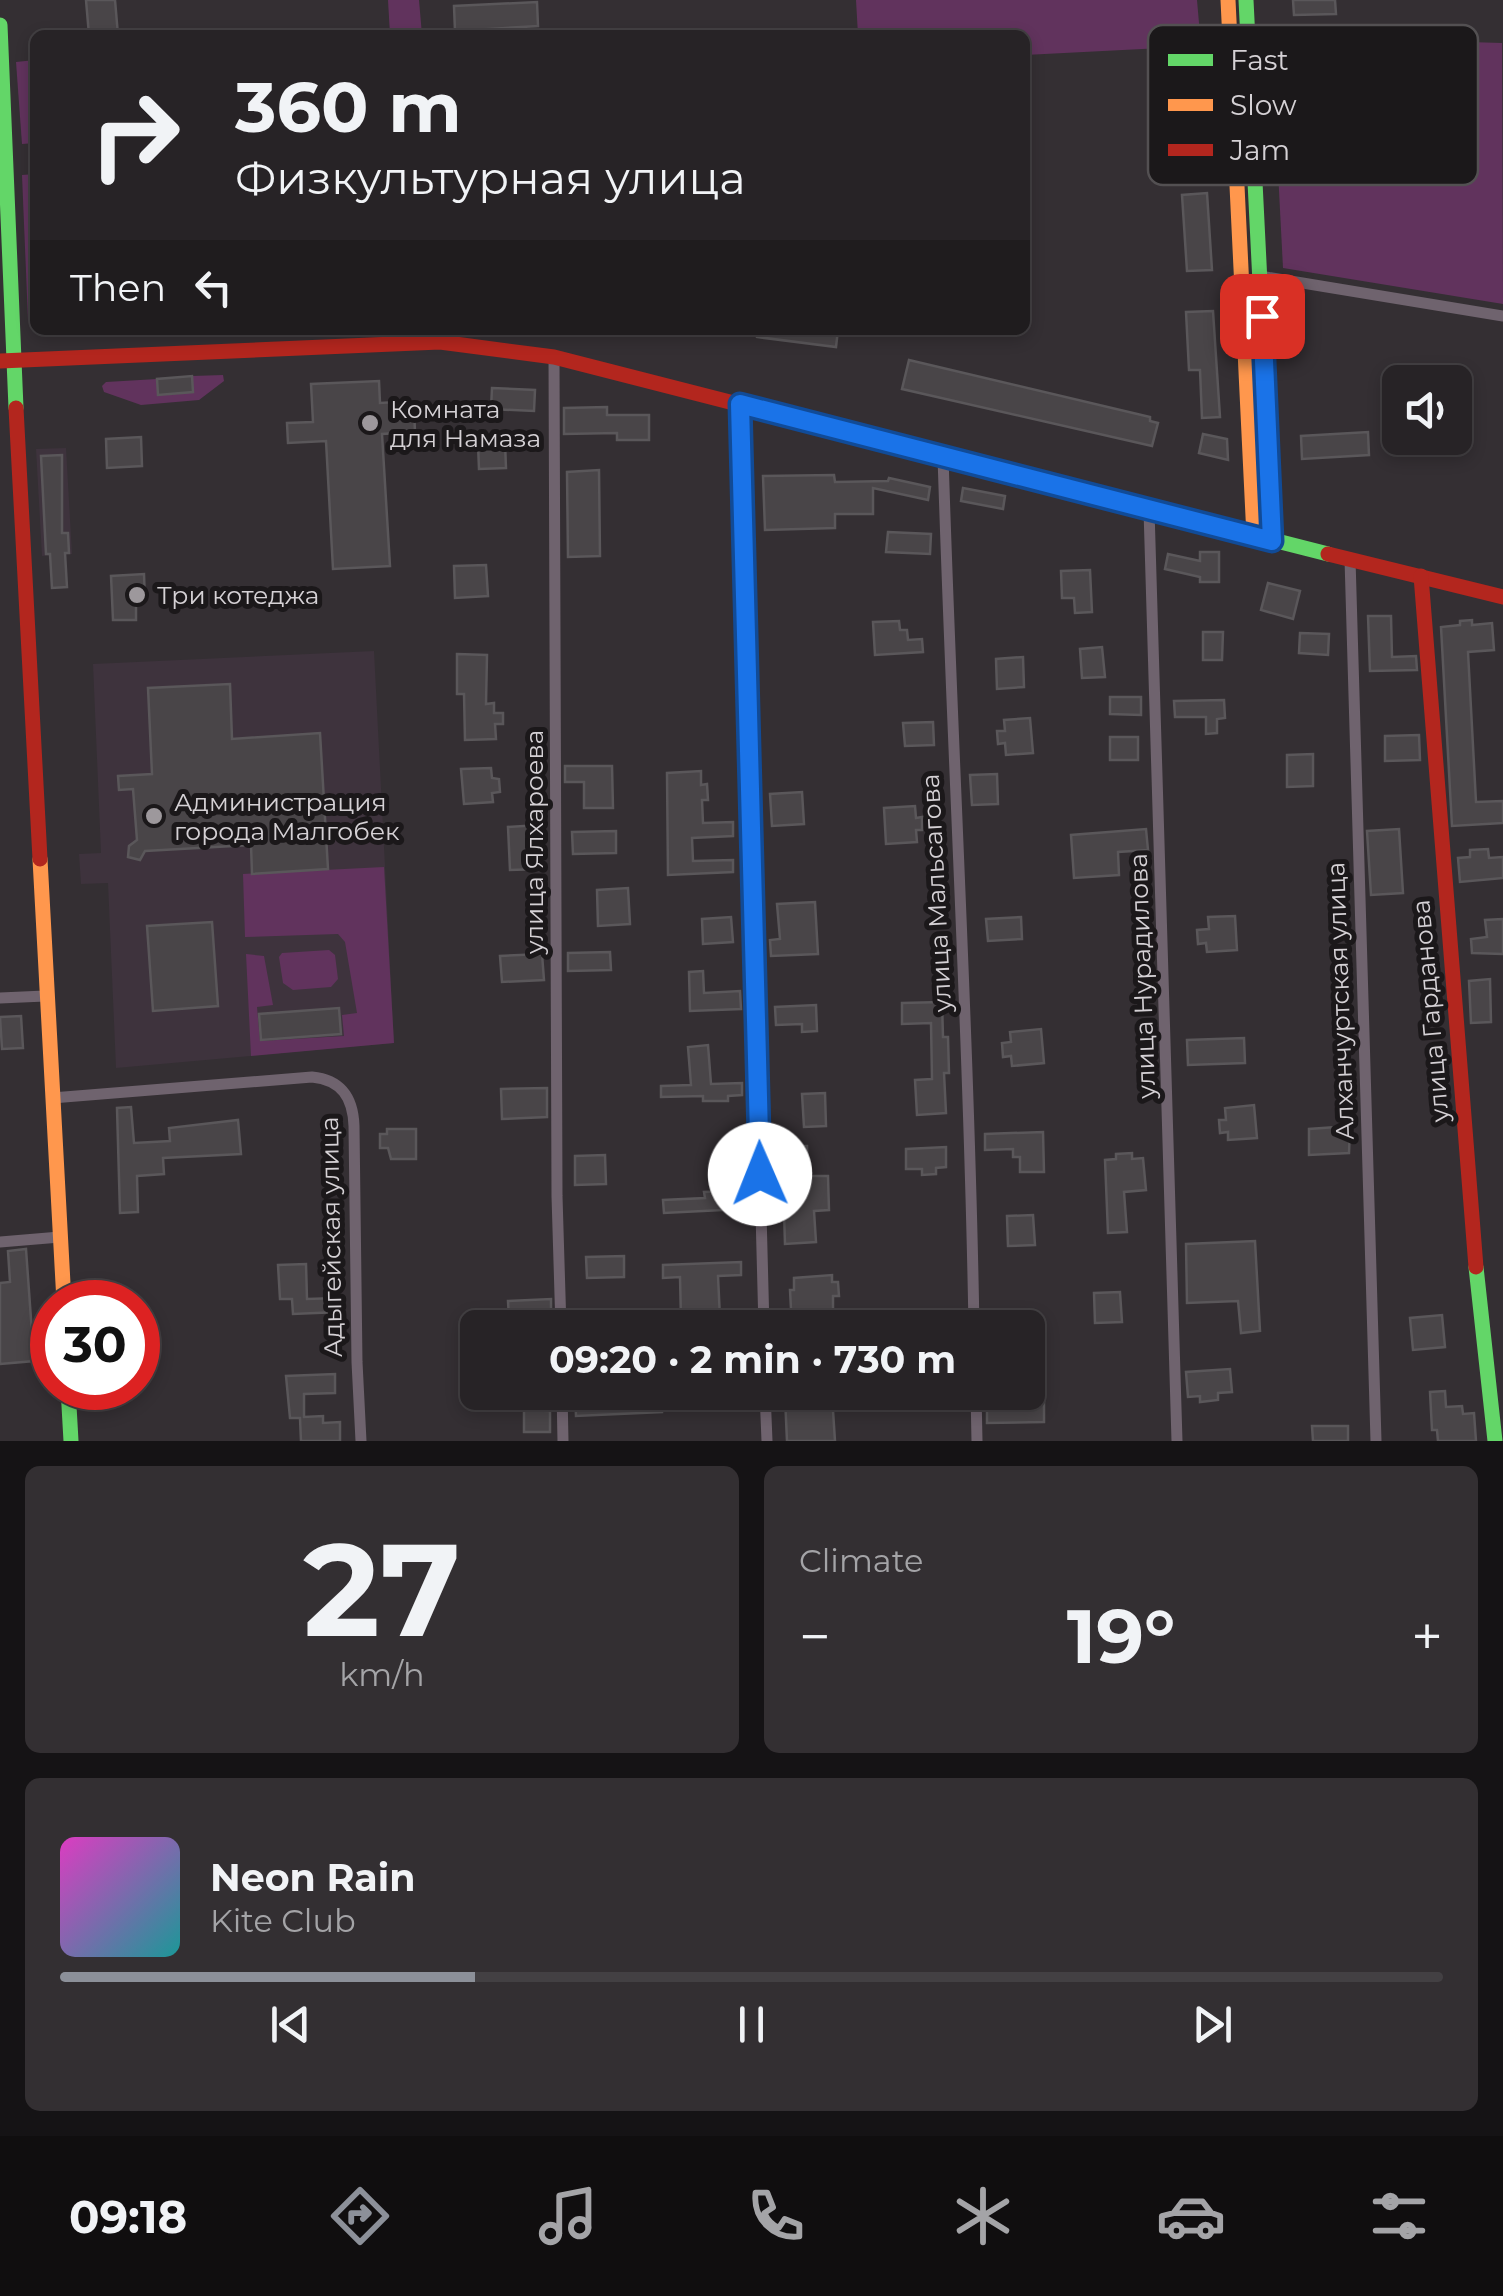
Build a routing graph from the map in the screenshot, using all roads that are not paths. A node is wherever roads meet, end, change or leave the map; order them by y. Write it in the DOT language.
graph roads {
  1 [pos="1228,0"];
  2 [pos="1246,0"];
  3 [pos="0,25"];
  4 [pos="1229,25"];
  5 [pos="1247,25"];
  6 [pos="1237,185"];
  7 [pos="1255,185"];
  8 [pos="1260,276"];
  9 [pos="1503,316"];
  10 [pos="554,357"];
  11 [pos="7,361"];
  12 [pos="740,404"];
  13 [pos="943,456"];
  14 [pos="1149,510"];
  15 [pos="1254,536"];
  16 [pos="1272,541"];
  17 [pos="1350,559"];
  18 [pos="1420,576"];
  19 [pos="1503,597"];
  20 [pos="45,996"];
  21 [pos="0,998"];
  22 [pos="52,1098"];
  23 [pos="60,1237"];
  24 [pos="0,1242"];
  25 [pos="63,1280"];
  26 [pos="560,1310"];
  27 [pos="764,1310"];
  28 [pos="974,1310"];
  29 [pos="70,1410"];
  30 [pos="563,1410"];
  31 [pos="765,1410"];
  32 [pos="976,1410"];
  33 [pos="72,1441"];
  34 [pos="361,1441"];
  35 [pos="564,1441"];
  36 [pos="766,1441"];
  37 [pos="976,1441"];
  38 [pos="1176,1441"];
  39 [pos="1376,1441"];
  40 [pos="1495,1441"];
  1 -- 4 [label="street"];
  2 -- 5 [label="street"];
  3 -- 11 [label="street"];
  6 -- 15 [label="street"];
  7 -- 8 [label="street"];
  8 -- 9 [label="street"];
  8 -- 16 [label="street"];
  10 -- 11 [label="street"];
  10 -- 12 [label="street"];
  10 -- 26 [label="street, улица Ялхароева"];
  11 -- 20 [label="street"];
  12 -- 13 [label="street"];
  12 -- 27 [label="street"];
  13 -- 14 [label="street"];
  13 -- 28 [label="street, улица Мальсагова"];
  14 -- 15 [label="street"];
  14 -- 38 [label="street, улица Нурадилова"];
  15 -- 16 [label="street"];
  16 -- 17 [label="street"];
  17 -- 18 [label="street"];
  17 -- 39 [label="street, Алханчуртская улица"];
  18 -- 19 [label="street"];
  18 -- 40 [label="street, улица Гарданова"];
  20 -- 21 [label="street"];
  20 -- 22 [label="street"];
  22 -- 23 [label="street"];
  22 -- 34 [label="street, Адыгейская улица"];
  23 -- 24 [label="street"];
  23 -- 25 [label="street"];
  29 -- 33 [label="street"];
  30 -- 35 [label="street"];
  31 -- 36 [label="street"];
  32 -- 37 [label="street"];
}
